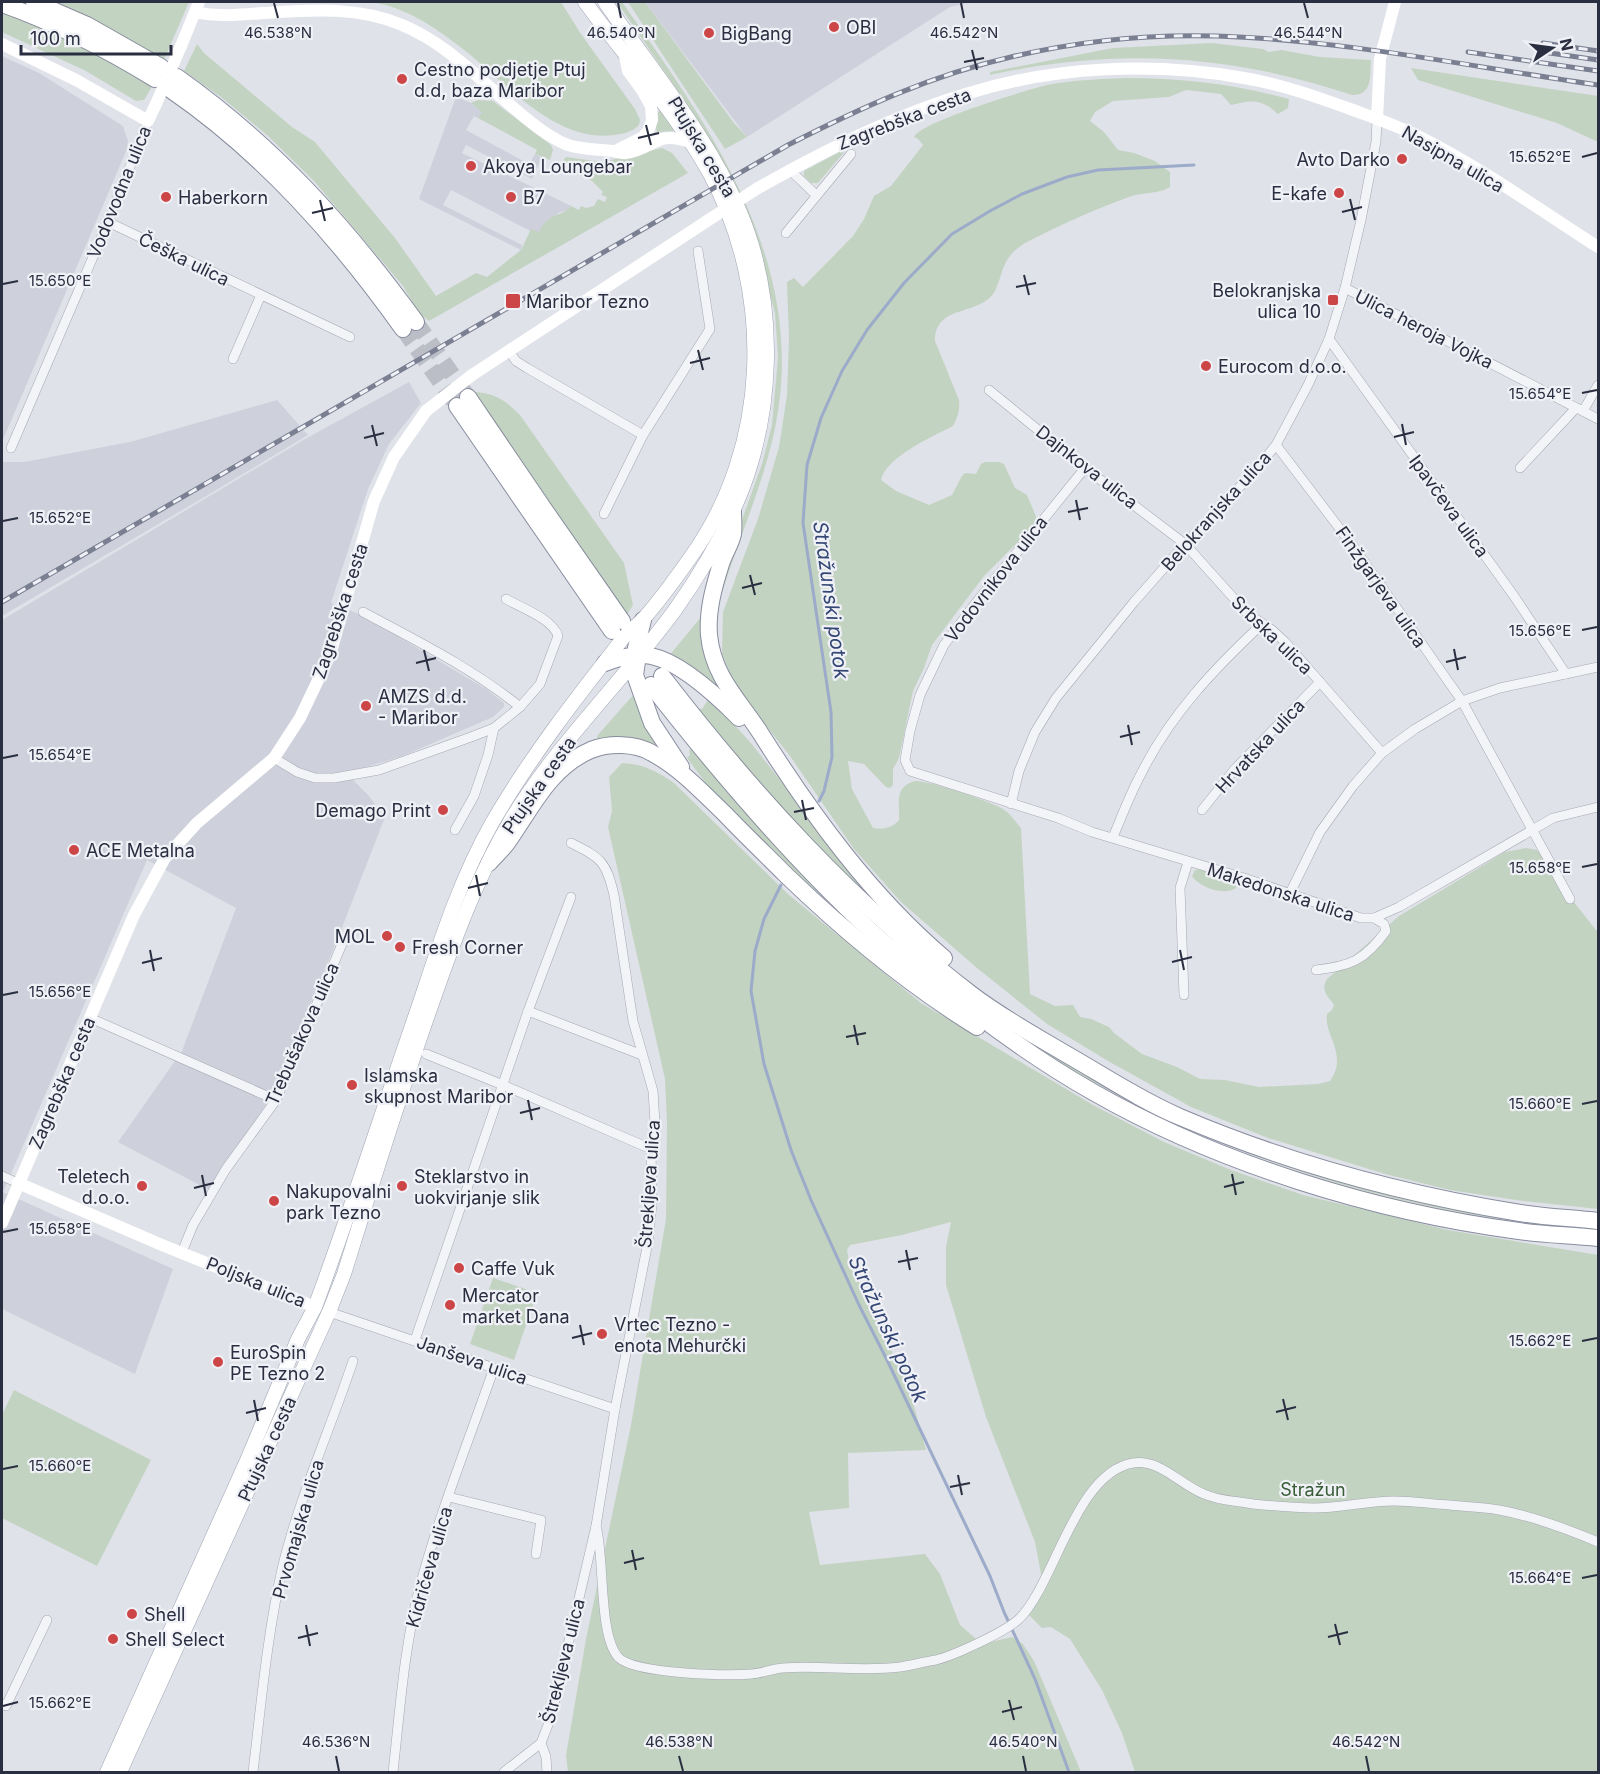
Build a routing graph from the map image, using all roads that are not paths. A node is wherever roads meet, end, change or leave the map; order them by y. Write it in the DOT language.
graph roads {
  1 [pos="34,2"];
  2 [pos="585,2"];
  3 [pos="605,2"];
  4 [pos="1395,2"];
  5 [pos="2,4"];
  6 [pos="197,7"];
  7 [pos="2,44"];
  8 [pos="625,56"];
  9 [pos="174,83"];
  10 [pos="1377,119"];
  11 [pos="148,121"];
  12 [pos="690,142"];
  13 [pos="613,151"];
  14 [pos="851,154"];
  15 [pos="790,170"];
  16 [pos="816,195"];
  17 [pos="108,222"];
  18 [pos="786,233"];
  19 [pos="1599,247"];
  20 [pos="698,251"];
  21 [pos="1345,288"];
  22 [pos="261,295"];
  23 [pos="410,326"];
  24 [pos="350,337"];
  25 [pos="1329,339"];
  26 [pos="508,351"];
  27 [pos="233,359"];
  28 [pos="1599,385"];
  29 [pos="989,390"];
  30 [pos="463,401"];
  31 [pos="1580,410"];
  32 [pos="1599,419"];
  33 [pos="643,435"];
  34 [pos="1276,445"];
  35 [pos="11,448"];
  36 [pos="1085,468"];
  37 [pos="1520,468"];
  38 [pos="733,512"];
  39 [pos="604,514"];
  40 [pos="1185,544"];
  41 [pos="506,599"];
  42 [pos="363,612"];
  43 [pos="643,620"];
  44 [pos="1262,624"];
  45 [pos="617,626"];
  46 [pos="638,655"];
  47 [pos="605,663"];
  48 [pos="1599,667"];
  49 [pos="1566,674"];
  50 [pos="657,680"];
  51 [pos="1320,682"];
  52 [pos="1462,701"];
  53 [pos="520,707"];
  54 [pos="494,728"];
  55 [pos="1382,753"];
  56 [pos="772,754"];
  57 [pos="274,758"];
  58 [pos="907,768"];
  59 [pos="694,784"];
  60 [pos="1011,804"];
  61 [pos="1599,807"];
  62 [pos="1202,810"];
  63 [pos="1533,828"];
  64 [pos="455,830"];
  65 [pos="1113,837"];
  66 [pos="571,843"];
  67 [pos="1188,862"];
  68 [pos="489,863"];
  69 [pos="1290,893"];
  70 [pos="571,897"];
  71 [pos="1570,899"];
  72 [pos="1374,918"];
  73 [pos="342,944"];
  74 [pos="1316,970"];
  75 [pos="1184,995"];
  76 [pos="528,1011"];
  77 [pos="90,1018"];
  78 [pos="1029,1042"];
  79 [pos="426,1054"];
  80 [pos="642,1055"];
  81 [pos="503,1085"];
  82 [pos="276,1100"];
  83 [pos="651,1149"];
  84 [pos="2,1176"];
  85 [pos="219,1182"];
  86 [pos="18,1183"];
  87 [pos="1599,1221"];
  88 [pos="2,1222"];
  89 [pos="1599,1238"];
  90 [pos="182,1252"];
  91 [pos="315,1306"];
  92 [pos="329,1312"];
  93 [pos="415,1341"];
  94 [pos="353,1361"];
  95 [pos="494,1368"];
  96 [pos="615,1409"];
  97 [pos="449,1497"];
  98 [pos="596,1526"];
  99 [pos="1599,1542"];
  100 [pos="536,1554"];
  101 [pos="47,1620"];
  102 [pos="4,1705"];
  103 [pos="541,1743"];
  104 [pos="107,1773"];
  105 [pos="120,1773"];
  106 [pos="253,1773"];
  107 [pos="393,1773"];
  108 [pos="504,1773"];
  109 [pos="547,1773"];
  1 -- 5 [label="highway"];
  2 -- 8 [label="main road, Ptujska cesta"];
  3 -- 38 [label="main road, Ptujska cesta"];
  4 -- 10 [label="street"];
  6 -- 11 [label="street, Vodovodna ulica, bridge"];
  6 -- 13 [label="street"];
  7 -- 11 [label="street"];
  8 -- 12 [label="main road, Ptujska cesta"];
  8 -- 13 [label="street, Ptujska cesta"];
  9 -- 23 [label="highway"];
  10 -- 15 [label="street, Zagrebška cesta"];
  10 -- 19 [label="street, Nasipna ulica"];
  10 -- 21 [label="street, Belokranjska ulica"];
  11 -- 17 [label="street, Vodovodna ulica"];
  12 -- 13 [label="street, Ptujska cesta"];
  12 -- 43 [label="main road, Ptujska cesta"];
  14 -- 16 [label="street"];
  15 -- 16 [label="street"];
  15 -- 26 [label="street, Zagrebška cesta, bridge"];
  16 -- 18 [label="street"];
  17 -- 22 [label="street, Češka ulica"];
  17 -- 35 [label="street, Vodovodna ulica"];
  20 -- 33 [label="street"];
  21 -- 25 [label="street, Belokranjska ulica"];
  21 -- 31 [label="street, Ulica heroja Vojka"];
  22 -- 24 [label="street, Češka ulica"];
  22 -- 27 [label="street"];
  25 -- 34 [label="street, Belokranjska ulica"];
  25 -- 49 [label="street, Ipavčeva ulica"];
  26 -- 33 [label="street"];
  26 -- 57 [label="street, Zagrebška cesta, bridge"];
  28 -- 31 [label="street"];
  29 -- 36 [label="street, Dajnkova ulica"];
  30 -- 45 [label="highway"];
  31 -- 32 [label="street, Ulica heroja Vojka"];
  31 -- 37 [label="street"];
  33 -- 39 [label="street"];
  34 -- 40 [label="street, Belokranjska ulica"];
  34 -- 52 [label="street, Finžgarjeva ulica"];
  36 -- 40 [label="street, Dajnkova ulica"];
  36 -- 58 [label="street, Vodovnikova ulica"];
  38 -- 46 [label="main road, Ptujska cesta"];
  38 -- 56 [label="highway"];
  40 -- 44 [label="street, Srbska ulica"];
  40 -- 60 [label="street, Belokranjska ulica"];
  41 -- 53 [label="street"];
  42 -- 53 [label="street"];
  43 -- 46 [label="highway"];
  43 -- 47 [label="main road, Ptujska cesta"];
  44 -- 51 [label="street, Srbska ulica"];
  44 -- 65 [label="street"];
  46 -- 47 [label="highway"];
  46 -- 56 [label="highway"];
  46 -- 59 [label="highway"];
  46 -- 68 [label="main road, Ptujska cesta"];
  47 -- 91 [label="main road, Ptujska cesta"];
  48 -- 49 [label="street"];
  49 -- 52 [label="street"];
  50 -- 78 [label="highway"];
  51 -- 55 [label="street, Srbska ulica"];
  51 -- 62 [label="street, Hrvatska ulica"];
  52 -- 55 [label="street"];
  52 -- 63 [label="street, Finžgarjeva ulica"];
  53 -- 54 [label="street"];
  54 -- 57 [label="street"];
  54 -- 64 [label="street"];
  55 -- 69 [label="street"];
  56 -- 78 [label="highway"];
  57 -- 77 [label="street, Zagrebška cesta"];
  58 -- 60 [label="street, Makedonska ulica"];
  59 -- 68 [label="highway"];
  59 -- 78 [label="highway"];
  60 -- 65 [label="street, Makedonska ulica"];
  61 -- 63 [label="street, Makedonska ulica"];
  63 -- 71 [label="street, Finžgarjeva ulica"];
  63 -- 72 [label="street, Makedonska ulica"];
  65 -- 67 [label="street, Makedonska ulica"];
  66 -- 80 [label="street, Štrekljeva ulica"];
  67 -- 69 [label="street, Makedonska ulica"];
  67 -- 75 [label="street, Makedonska ulica"];
  68 -- 92 [label="main road, Ptujska cesta"];
  69 -- 72 [label="street, Makedonska ulica"];
  70 -- 76 [label="street"];
  72 -- 74 [label="street"];
  73 -- 82 [label="street, Trebušakova ulica"];
  76 -- 80 [label="street"];
  76 -- 81 [label="street"];
  77 -- 82 [label="street"];
  77 -- 86 [label="street, Zagrebška cesta"];
  78 -- 87 [label="highway"];
  78 -- 89 [label="highway"];
  79 -- 81 [label="street"];
  80 -- 83 [label="street, Štrekljeva ulica"];
  81 -- 83 [label="street"];
  81 -- 93 [label="street"];
  82 -- 85 [label="street, Trebušakova ulica"];
  83 -- 96 [label="street, Štrekljeva ulica"];
  84 -- 86 [label="street"];
  85 -- 90 [label="street, Poljska ulica"];
  86 -- 88 [label="street, Zagrebška cesta"];
  86 -- 90 [label="street, Poljska ulica"];
  90 -- 91 [label="street, Poljska ulica"];
  91 -- 92 [label="main road, Poljska ulica"];
  91 -- 104 [label="main road, Ptujska cesta"];
  92 -- 93 [label="street, Janševa ulica"];
  92 -- 105 [label="main road, Ptujska cesta"];
  93 -- 95 [label="street, Janševa ulica"];
  94 -- 106 [label="street, Prvomajska ulica"];
  95 -- 96 [label="street, Janševa ulica"];
  95 -- 97 [label="street, Kidričeva ulica"];
  96 -- 98 [label="street, Štrekljeva ulica"];
  97 -- 100 [label="street"];
  97 -- 107 [label="street, Kidričeva ulica"];
  98 -- 99 [label="street"];
  98 -- 103 [label="street, Štrekljeva ulica"];
  101 -- 102 [label="street"];
  103 -- 108 [label="street, Štrekljeva ulica"];
  103 -- 109 [label="street"];
}
